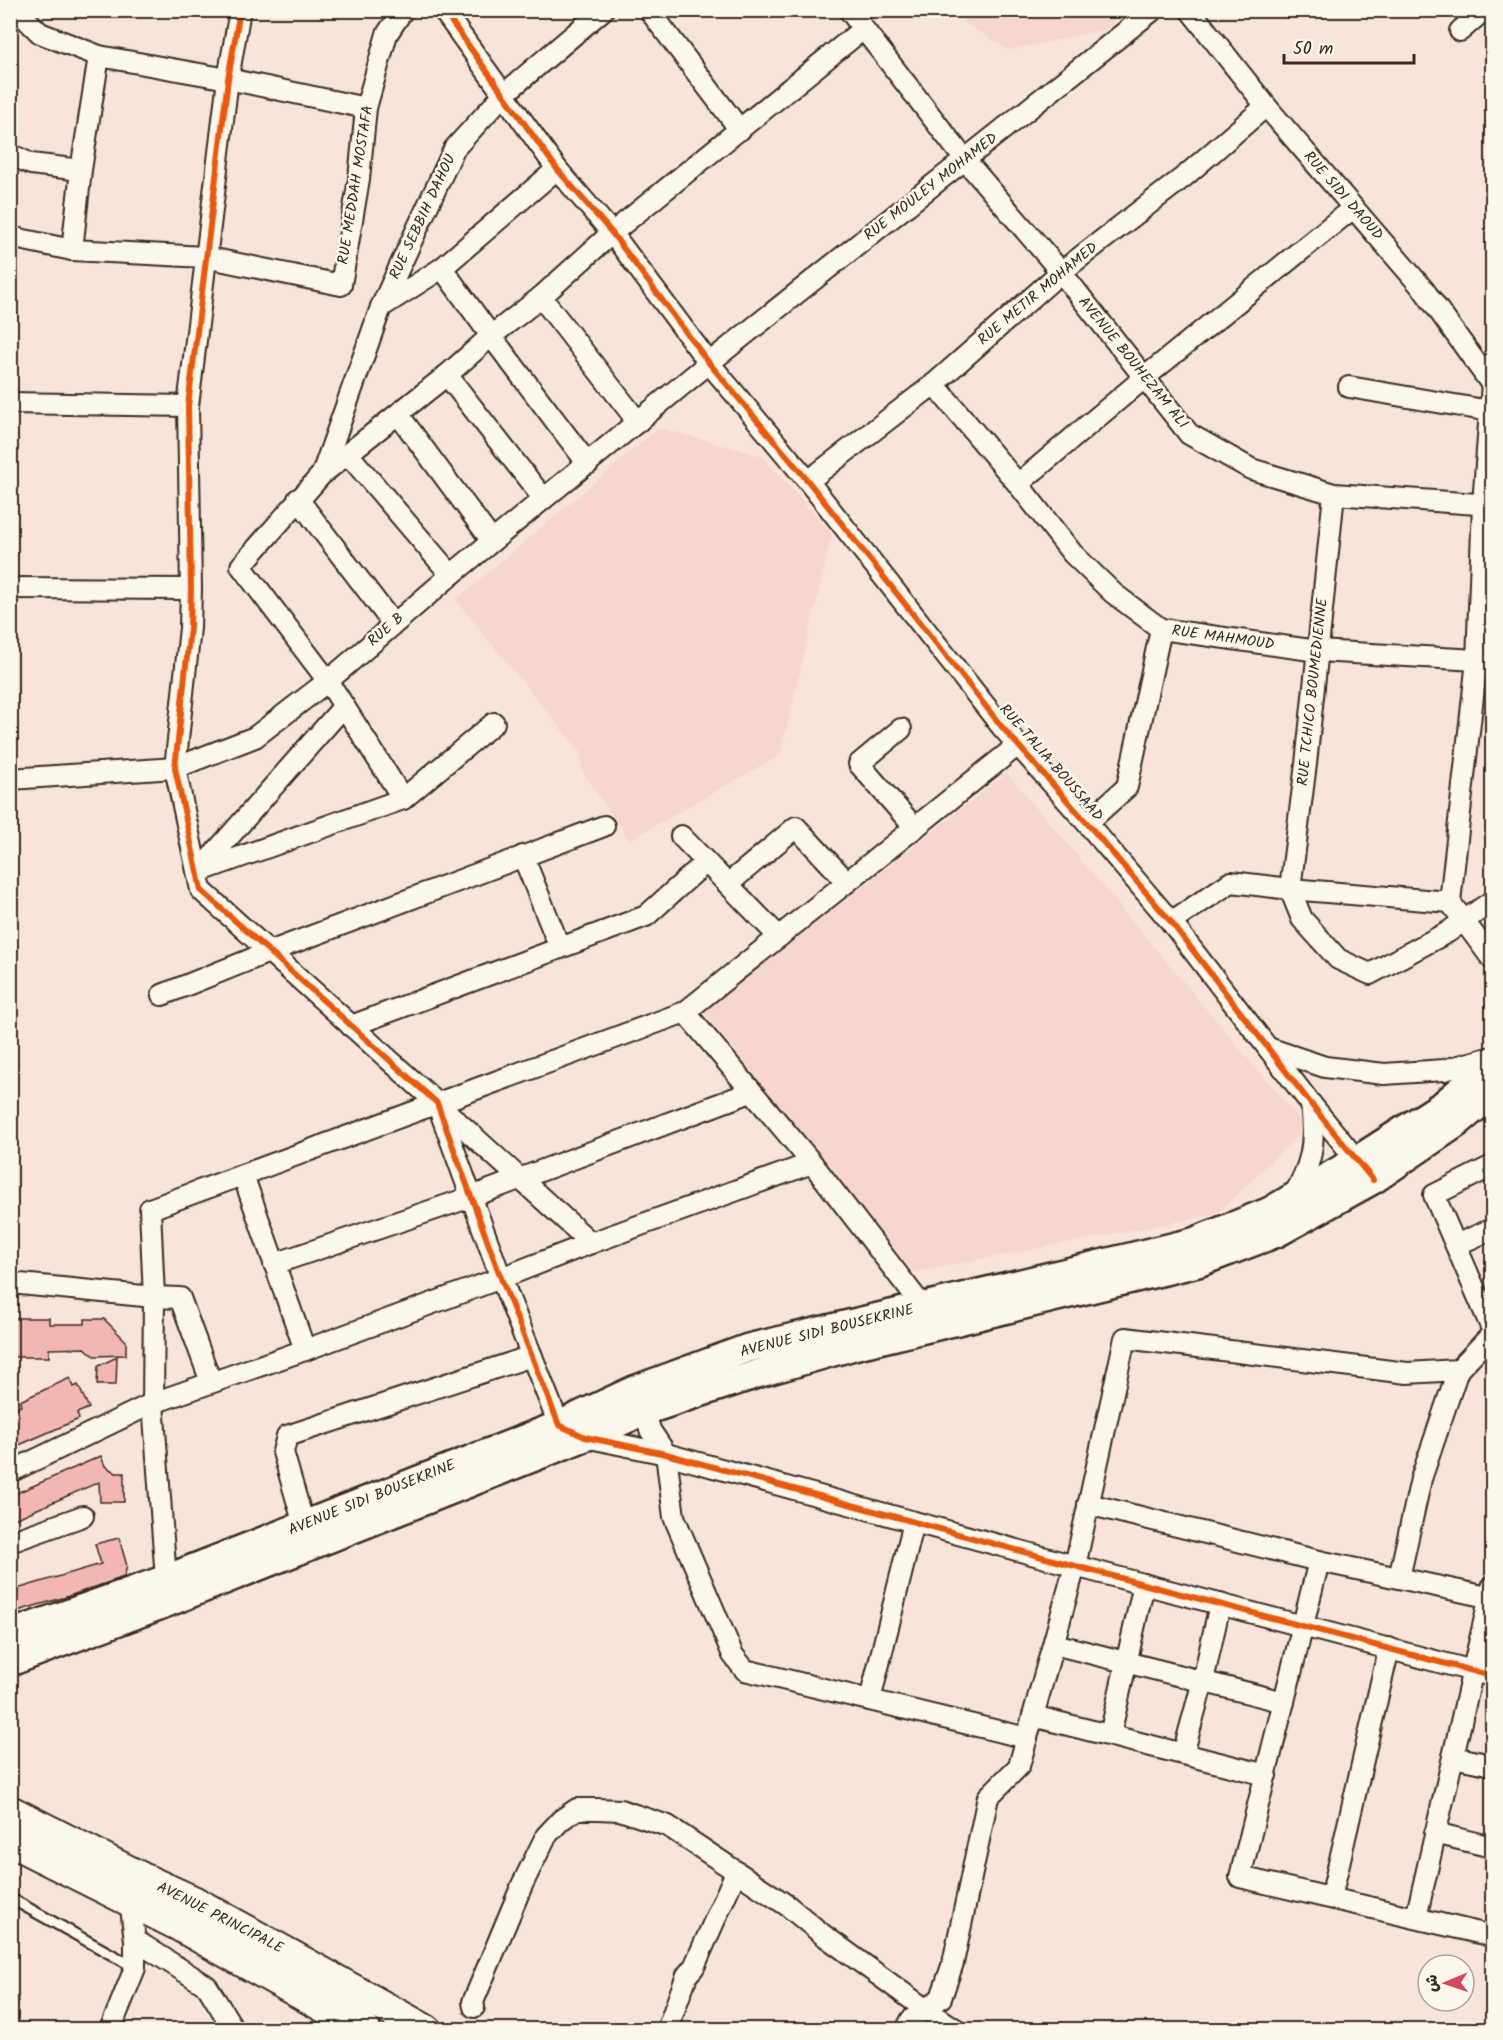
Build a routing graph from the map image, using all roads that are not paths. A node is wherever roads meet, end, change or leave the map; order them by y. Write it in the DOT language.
graph roads {
  1 [pos="17,10"];
  2 [pos="240,10"];
  3 [pos="403,10"];
  4 [pos="443,10"];
  5 [pos="603,10"];
  6 [pos="649,10"];
  7 [pos="849,10"];
  8 [pos="1152,10"];
  9 [pos="1190,10"];
  10 [pos="1484,10"];
  11 [pos="862,29"];
  12 [pos="1460,31"];
  13 [pos="99,56"];
  14 [pos="228,79"];
  15 [pos="502,95"];
  16 [pos="1266,106"];
  17 [pos="366,108"];
  18 [pos="740,130"];
  19 [pos="10,154"];
  20 [pos="965,160"];
  21 [pos="557,169"];
  22 [pos="81,170"];
  23 [pos="1353,208"];
  24 [pos="612,233"];
  25 [pos="10,237"];
  26 [pos="72,250"];
  27 [pos="205,257"];
  28 [pos="442,268"];
  29 [pos="1061,273"];
  30 [pos="541,297"];
  31 [pos="381,307"];
  32 [pos="490,336"];
  33 [pos="709,363"];
  34 [pos="447,375"];
  35 [pos="1144,378"];
  36 [pos="934,384"];
  37 [pos="1492,384"];
  38 [pos="1349,387"];
  39 [pos="10,403"];
  40 [pos="188,406"];
  41 [pos="1490,411"];
  42 [pos="398,414"];
  43 [pos="638,422"];
  44 [pos="348,454"];
  45 [pos="588,464"];
  46 [pos="322,474"];
  47 [pos="808,481"];
  48 [pos="1018,484"];
  49 [pos="1334,494"];
  50 [pos="543,498"];
  51 [pos="298,499"];
  52 [pos="1488,504"];
  53 [pos="492,541"];
  54 [pos="451,575"];
  55 [pos="10,588"];
  56 [pos="192,589"];
  57 [pos="393,624"];
  58 [pos="1161,629"];
  59 [pos="1318,651"];
  60 [pos="1485,665"];
  61 [pos="328,681"];
  62 [pos="344,706"];
  63 [pos="494,723"];
  64 [pos="901,729"];
  65 [pos="1018,745"];
  66 [pos="175,768"];
  67 [pos="10,779"];
  68 [pos="403,799"];
  69 [pos="1087,823"];
  70 [pos="604,826"];
  71 [pos="915,828"];
  72 [pos="681,836"];
  73 [pos="522,856"];
  74 [pos="706,862"];
  75 [pos="198,872"];
  76 [pos="847,882"];
  77 [pos="728,884"];
  78 [pos="1290,889"];
  79 [pos="1492,901"];
  80 [pos="1450,902"];
  81 [pos="1465,920"];
  82 [pos="1171,922"];
  83 [pos="779,937"];
  84 [pos="560,948"];
  85 [pos="269,952"];
  86 [pos="1492,959"];
  87 [pos="162,995"];
  88 [pos="685,1012"];
  89 [pos="351,1026"];
  90 [pos="1268,1048"];
  91 [pos="1492,1058"];
  92 [pos="1492,1063"];
  93 [pos="751,1092"];
  94 [pos="1492,1094"];
  95 [pos="437,1103"];
  96 [pos="1311,1104"];
  97 [pos="812,1163"];
  98 [pos="1492,1166"];
  99 [pos="1365,1170"];
  100 [pos="243,1175"];
  101 [pos="519,1179"];
  102 [pos="471,1197"];
  103 [pos="1291,1199"];
  104 [pos="1492,1229"];
  105 [pos="591,1243"];
  106 [pos="1456,1245"];
  107 [pos="274,1264"];
  108 [pos="501,1278"];
  109 [pos="10,1283"];
  110 [pos="154,1297"];
  111 [pos="923,1307"];
  112 [pos="1492,1329"];
  113 [pos="1492,1334"];
  114 [pos="305,1350"];
  115 [pos="532,1356"];
  116 [pos="1458,1370"];
  117 [pos="211,1382"];
  118 [pos="153,1403"];
  119 [pos="645,1411"];
  120 [pos="559,1425"];
  121 [pos="585,1437"];
  122 [pos="666,1454"];
  123 [pos="10,1472"];
  124 [pos="1088,1504"];
  125 [pos="84,1516"];
  126 [pos="914,1522"];
  127 [pos="304,1525"];
  128 [pos="10,1542"];
  129 [pos="1319,1561"];
  130 [pos="1075,1566"];
  131 [pos="1400,1578"];
  132 [pos="166,1580"];
  133 [pos="1144,1584"];
  134 [pos="1492,1594"];
  135 [pos="1220,1604"];
  136 [pos="1303,1626"];
  137 [pos="10,1634"];
  138 [pos="1054,1644"];
  139 [pos="1389,1648"];
  140 [pos="10,1662"];
  141 [pos="1126,1662"];
  142 [pos="1473,1671"];
  143 [pos="1492,1676"];
  144 [pos="1203,1681"];
  145 [pos="870,1700"];
  146 [pos="1284,1702"];
  147 [pos="1033,1716"];
  148 [pos="1110,1735"];
  149 [pos="1027,1738"];
  150 [pos="1183,1754"];
  151 [pos="1453,1756"];
  152 [pos="1492,1765"];
  153 [pos="1266,1775"];
  154 [pos="10,1811"];
  155 [pos="1436,1833"];
  156 [pos="10,1840"];
  157 [pos="1492,1847"];
  158 [pos="736,1872"];
  159 [pos="136,1889"];
  160 [pos="10,1898"];
  161 [pos="1331,1898"];
  162 [pos="1416,1918"];
  163 [pos="1492,1936"];
  164 [pos="135,1940"];
  165 [pos="135,1968"];
  166 [pos="474,2007"];
  167 [pos="925,2009"];
  168 [pos="111,2029"];
  169 [pos="234,2030"];
  170 [pos="364,2030"];
  171 [pos="426,2030"];
  172 [pos="667,2030"];
  173 [pos="906,2030"];
  174 [pos="957,2030"];
  1 -- 13 [label="street"];
  2 -- 14 [label="street"];
  3 -- 17 [label="street, RUE MEDDAH MOSTAFA"];
  4 -- 15 [label="street, RUE TALIA BOUSSAAD"];
  5 -- 15 [label="street, RUE SEBBIH DAHOU"];
  6 -- 18 [label="street"];
  7 -- 11 [label="street, AVENUE BOUHEZAM ALI"];
  8 -- 20 [label="street, RUE MOULEY MOHAMED"];
  9 -- 16 [label="street, RUE SIDI DAOUD"];
  10 -- 12 [label="street"];
  11 -- 18 [label="street"];
  11 -- 20 [label="street, AVENUE BOUHEZAM ALI"];
  13 -- 14 [label="street"];
  13 -- 22 [label="street"];
  14 -- 17 [label="street"];
  14 -- 27 [label="street"];
  15 -- 21 [label="street, RUE TALIA BOUSSAAD"];
  15 -- 31 [label="street, RUE SEBBIH DAHOU"];
  16 -- 23 [label="street, RUE SIDI DAOUD"];
  16 -- 29 [label="street, RUE METIR MOHAMED"];
  17 -- 27 [label="street, RUE MEDDAH MOSTAFA"];
  18 -- 24 [label="street"];
  19 -- 22 [label="street"];
  20 -- 29 [label="street, AVENUE BOUHEZAM ALI"];
  20 -- 33 [label="street, RUE MOULEY MOHAMED"];
  21 -- 24 [label="street, RUE TALIA BOUSSAAD"];
  21 -- 28 [label="street"];
  22 -- 26 [label="street"];
  23 -- 35 [label="street"];
  23 -- 37 [label="street, RUE SIDI DAOUD"];
  24 -- 30 [label="street"];
  24 -- 33 [label="street, RUE TALIA BOUSSAAD"];
  25 -- 26 [label="street, RUE MEDDAH MOSTAFA"];
  26 -- 27 [label="street, RUE MEDDAH MOSTAFA"];
  27 -- 40 [label="street"];
  28 -- 31 [label="street"];
  28 -- 32 [label="street"];
  29 -- 35 [label="street, AVENUE BOUHEZAM ALI"];
  29 -- 36 [label="street, RUE METIR MOHAMED"];
  30 -- 32 [label="street"];
  30 -- 43 [label="street"];
  31 -- 46 [label="street, RUE SEBBIH DAHOU"];
  32 -- 34 [label="street"];
  32 -- 45 [label="street"];
  33 -- 43 [label="street, RUE B"];
  33 -- 47 [label="street, RUE TALIA BOUSSAAD"];
  34 -- 42 [label="street"];
  34 -- 50 [label="street"];
  35 -- 48 [label="street"];
  35 -- 49 [label="street, AVENUE BOUHEZAM ALI"];
  36 -- 47 [label="street, RUE METIR MOHAMED"];
  36 -- 48 [label="street, RUE MAHMOUD"];
  37 -- 41 [label="street"];
  38 -- 41 [label="street"];
  39 -- 40 [label="street"];
  40 -- 56 [label="street"];
  41 -- 52 [label="street"];
  42 -- 44 [label="street"];
  42 -- 53 [label="street"];
  43 -- 45 [label="street, RUE B"];
  44 -- 46 [label="street"];
  44 -- 54 [label="street"];
  45 -- 50 [label="street, RUE B"];
  46 -- 51 [label="street"];
  47 -- 65 [label="street, RUE TALIA BOUSSAAD"];
  48 -- 58 [label="street, RUE MAHMOUD"];
  49 -- 52 [label="street, AVENUE BOUHEZAM ALI"];
  49 -- 59 [label="street, RUE TCHICO BOUMEDIENNE"];
  50 -- 53 [label="street, RUE B"];
  51 -- 57 [label="street"];
  51 -- 61 [label="street"];
  52 -- 60 [label="street"];
  53 -- 54 [label="street, RUE B"];
  54 -- 57 [label="street, RUE B"];
  55 -- 56 [label="street"];
  56 -- 66 [label="street"];
  57 -- 61 [label="street, RUE B"];
  58 -- 59 [label="street, RUE MAHMOUD"];
  58 -- 69 [label="street"];
  59 -- 60 [label="street, RUE MAHMOUD"];
  59 -- 78 [label="street, RUE TCHICO BOUMEDIENNE"];
  60 -- 80 [label="street"];
  61 -- 62 [label="street"];
  61 -- 66 [label="street, RUE B"];
  62 -- 68 [label="street"];
  62 -- 75 [label="street"];
  63 -- 68 [label="street"];
  64 -- 71 [label="street"];
  65 -- 69 [label="street, RUE TALIA BOUSSAAD"];
  65 -- 71 [label="street"];
  66 -- 67 [label="street, RUE B"];
  66 -- 75 [label="street"];
  68 -- 75 [label="street"];
  69 -- 82 [label="street, RUE TALIA BOUSSAAD"];
  70 -- 73 [label="street"];
  71 -- 76 [label="street"];
  72 -- 74 [label="street"];
  73 -- 84 [label="street"];
  73 -- 85 [label="street"];
  74 -- 77 [label="street"];
  74 -- 84 [label="street"];
  75 -- 85 [label="street"];
  76 -- 77 [label="street"];
  76 -- 83 [label="street"];
  77 -- 83 [label="street"];
  78 -- 80 [label="street"];
  78 -- 81 [label="street"];
  78 -- 82 [label="street"];
  79 -- 81 [label="street"];
  80 -- 81 [label="street"];
  81 -- 86 [label="street"];
  82 -- 90 [label="street, RUE TALIA BOUSSAAD"];
  83 -- 88 [label="street"];
  84 -- 89 [label="street"];
  85 -- 87 [label="street"];
  85 -- 89 [label="street"];
  88 -- 93 [label="street"];
  88 -- 95 [label="street"];
  89 -- 95 [label="street"];
  90 -- 91 [label="street"];
  90 -- 96 [label="street, RUE TALIA BOUSSAAD"];
  92 -- 99 [label="main road, AVENUE SIDI BOUSEKRINE"];
  93 -- 97 [label="street"];
  93 -- 101 [label="street"];
  94 -- 99 [label="main road"];
  95 -- 100 [label="street"];
  95 -- 101 [label="street"];
  95 -- 102 [label="street"];
  96 -- 99 [label="street, RUE TALIA BOUSSAAD"];
  96 -- 103 [label="street"];
  97 -- 105 [label="street"];
  97 -- 111 [label="street"];
  98 -- 106 [label="street"];
  99 -- 103 [label="main road, AVENUE SIDI BOUSEKRINE"];
  99 -- 119 [label="main road"];
  100 -- 107 [label="street"];
  100 -- 110 [label="street"];
  101 -- 102 [label="street"];
  101 -- 105 [label="street"];
  102 -- 107 [label="street"];
  102 -- 108 [label="street"];
  103 -- 111 [label="main road, AVENUE SIDI BOUSEKRINE"];
  104 -- 106 [label="street"];
  105 -- 108 [label="street"];
  106 -- 112 [label="street"];
  107 -- 114 [label="street"];
  108 -- 114 [label="street"];
  108 -- 115 [label="street"];
  109 -- 110 [label="street"];
  110 -- 117 [label="street"];
  110 -- 118 [label="street"];
  111 -- 120 [label="main road, AVENUE SIDI BOUSEKRINE"];
  113 -- 116 [label="street"];
  114 -- 117 [label="street"];
  115 -- 120 [label="street"];
  115 -- 127 [label="street"];
  116 -- 124 [label="street"];
  116 -- 131 [label="street"];
  117 -- 118 [label="street"];
  118 -- 123 [label="street"];
  118 -- 132 [label="street"];
  119 -- 121 [label="main road"];
  119 -- 122 [label="street"];
  120 -- 121 [label="street"];
  120 -- 127 [label="main road, AVENUE SIDI BOUSEKRINE"];
  121 -- 122 [label="street"];
  121 -- 140 [label="main road"];
  122 -- 126 [label="street"];
  122 -- 145 [label="street"];
  124 -- 129 [label="street"];
  124 -- 130 [label="street"];
  125 -- 128 [label="street"];
  126 -- 130 [label="street"];
  126 -- 145 [label="street"];
  127 -- 132 [label="main road, AVENUE SIDI BOUSEKRINE"];
  129 -- 131 [label="street"];
  129 -- 136 [label="street"];
  130 -- 133 [label="street"];
  130 -- 138 [label="street"];
  131 -- 134 [label="street"];
  132 -- 137 [label="main road, AVENUE SIDI BOUSEKRINE"];
  133 -- 135 [label="street"];
  133 -- 141 [label="street"];
  134 -- 142 [label="street"];
  135 -- 136 [label="street"];
  135 -- 144 [label="street"];
  136 -- 139 [label="street"];
  136 -- 146 [label="street"];
  138 -- 141 [label="street"];
  138 -- 147 [label="street"];
  139 -- 142 [label="street"];
  139 -- 161 [label="street"];
  141 -- 144 [label="street"];
  141 -- 148 [label="street"];
  142 -- 143 [label="street"];
  142 -- 151 [label="street"];
  144 -- 146 [label="street"];
  144 -- 150 [label="street"];
  145 -- 149 [label="street"];
  146 -- 153 [label="street"];
  147 -- 148 [label="street"];
  147 -- 149 [label="street"];
  148 -- 150 [label="street"];
  149 -- 167 [label="street"];
  150 -- 153 [label="street"];
  151 -- 152 [label="street"];
  151 -- 155 [label="street"];
  153 -- 161 [label="street"];
  154 -- 159 [label="main road, AVENUE PRINCIPALE"];
  155 -- 157 [label="street"];
  155 -- 162 [label="street"];
  156 -- 159 [label="main road, AVENUE PRINCIPALE"];
  158 -- 166 [label="street"];
  158 -- 167 [label="street"];
  158 -- 172 [label="street"];
  159 -- 164 [label="street"];
  159 -- 170 [label="main road, AVENUE PRINCIPALE"];
  159 -- 171 [label="main road, AVENUE PRINCIPALE"];
  160 -- 165 [label="lane"];
  161 -- 162 [label="street"];
  162 -- 163 [label="street"];
  164 -- 165 [label="street"];
  164 -- 169 [label="street"];
  165 -- 168 [label="street"];
  167 -- 173 [label="street"];
  167 -- 174 [label="street"];
}
